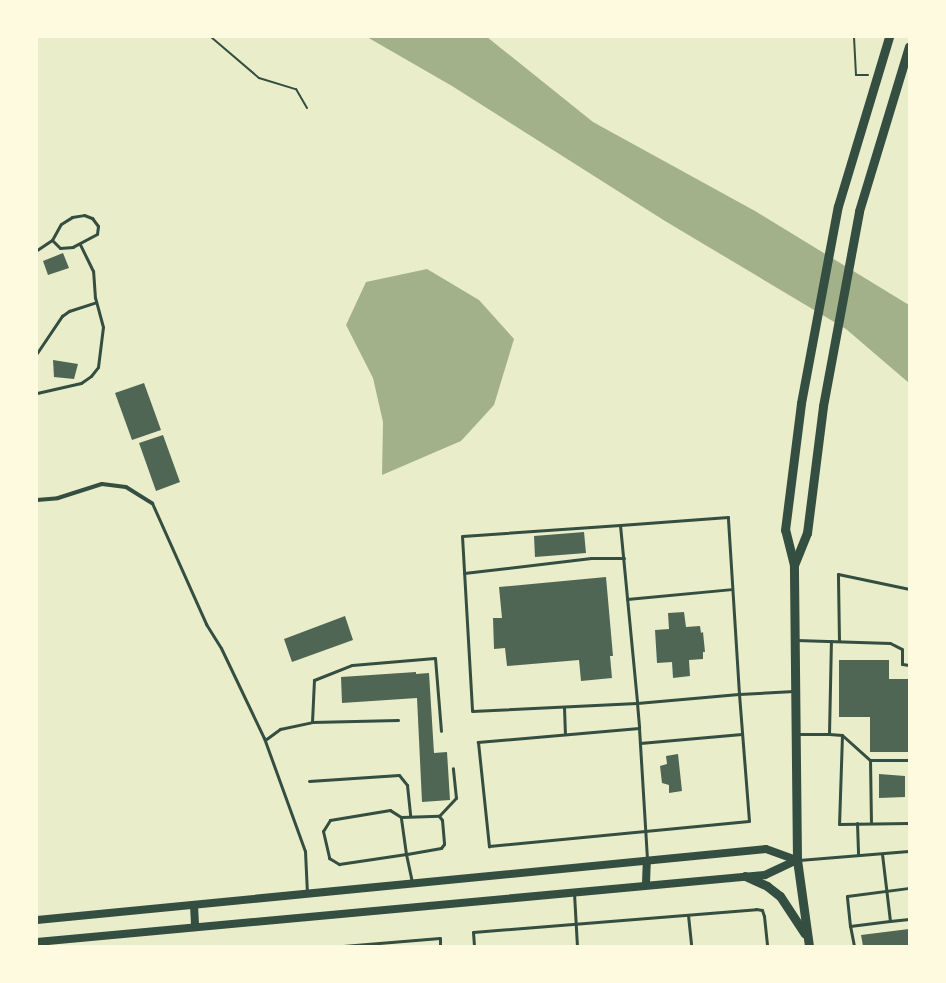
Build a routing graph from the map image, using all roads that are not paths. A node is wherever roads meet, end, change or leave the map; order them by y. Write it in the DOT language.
graph roads {
  1 [pos="888,40"];
  2 [pos="908,48"];
  3 [pos="52,240"];
  4 [pos="80,244"];
  5 [pos="37,250"];
  6 [pos="96,302"];
  7 [pos="37,353"];
  8 [pos="37,393"];
  9 [pos="37,500"];
  10 [pos="152,503"];
  11 [pos="620,525"];
  12 [pos="624,558"];
  13 [pos="794,565"];
  14 [pos="464,573"];
  15 [pos="732,588"];
  16 [pos="909,589"];
  17 [pos="627,599"];
  18 [pos="795,640"];
  19 [pos="831,641"];
  20 [pos="839,641"];
  21 [pos="909,665"];
  22 [pos="796,691"];
  23 [pos="739,694"];
  24 [pos="637,704"];
  25 [pos="564,706"];
  26 [pos="398,720"];
  27 [pos="312,722"];
  28 [pos="640,728"];
  29 [pos="441,730"];
  30 [pos="565,733"];
  31 [pos="742,734"];
  32 [pos="796,734"];
  33 [pos="829,734"];
  34 [pos="842,735"];
  35 [pos="265,740"];
  36 [pos="640,743"];
  37 [pos="870,760"];
  38 [pos="909,760"];
  39 [pos="453,768"];
  40 [pos="309,781"];
  41 [pos="410,816"];
  42 [pos="439,816"];
  43 [pos="401,817"];
  44 [pos="871,822"];
  45 [pos="857,823"];
  46 [pos="909,823"];
  47 [pos="645,831"];
  48 [pos="909,851"];
  49 [pos="406,854"];
  50 [pos="882,854"];
  51 [pos="858,855"];
  52 [pos="797,860"];
  53 [pos="647,861"];
  54 [pos="745,876"];
  55 [pos="412,884"];
  56 [pos="646,884"];
  57 [pos="909,888"];
  58 [pos="573,891"];
  59 [pos="887,892"];
  60 [pos="307,894"];
  61 [pos="194,905"];
  62 [pos="688,915"];
  63 [pos="909,919"];
  64 [pos="37,920"];
  65 [pos="890,920"];
  66 [pos="575,926"];
  67 [pos="850,926"];
  68 [pos="195,928"];
  69 [pos="37,942"];
  70 [pos="809,942"];
  71 [pos="343,946"];
  72 [pos="440,946"];
  73 [pos="474,946"];
  74 [pos="577,946"];
  75 [pos="692,946"];
  76 [pos="767,946"];
  77 [pos="854,946"];
  1 -- 13 [label="main road"];
  2 -- 13 [label="main road"];
  3 -- 4 [label="lane"];
  3 -- 4 [label="lane"];
  3 -- 5 [label="lane"];
  4 -- 6 [label="lane"];
  6 -- 7 [label="lane"];
  6 -- 8 [label="lane"];
  9 -- 10 [label="street"];
  10 -- 35 [label="lane"];
  11 -- 12 [label="lane"];
  11 -- 14 [label="lane"];
  11 -- 15 [label="lane"];
  12 -- 14 [label="lane"];
  12 -- 17 [label="lane"];
  13 -- 18 [label="main road"];
  14 -- 25 [label="lane"];
  15 -- 17 [label="lane"];
  15 -- 23 [label="lane"];
  16 -- 20 [label="lane"];
  17 -- 24 [label="lane"];
  18 -- 19 [label="lane"];
  18 -- 22 [label="main road"];
  19 -- 20 [label="lane"];
  19 -- 33 [label="lane"];
  20 -- 21 [label="lane"];
  22 -- 23 [label="lane"];
  22 -- 32 [label="main road"];
  23 -- 24 [label="lane"];
  23 -- 31 [label="lane"];
  24 -- 25 [label="lane"];
  24 -- 28 [label="lane"];
  25 -- 30 [label="lane"];
  26 -- 27 [label="lane"];
  27 -- 29 [label="lane"];
  27 -- 35 [label="lane"];
  28 -- 30 [label="lane"];
  28 -- 36 [label="lane"];
  30 -- 47 [label="lane"];
  31 -- 36 [label="lane"];
  31 -- 47 [label="lane"];
  32 -- 33 [label="lane"];
  32 -- 52 [label="main road"];
  33 -- 34 [label="lane"];
  34 -- 37 [label="lane"];
  34 -- 45 [label="lane"];
  35 -- 60 [label="lane"];
  36 -- 47 [label="lane"];
  37 -- 38 [label="lane"];
  37 -- 44 [label="lane"];
  39 -- 42 [label="lane"];
  40 -- 41 [label="lane"];
  41 -- 42 [label="lane"];
  41 -- 43 [label="lane"];
  42 -- 49 [label="lane"];
  43 -- 49 [label="lane"];
  43 -- 49 [label="lane"];
  44 -- 45 [label="lane"];
  44 -- 46 [label="lane"];
  45 -- 51 [label="lane"];
  47 -- 53 [label="lane"];
  48 -- 50 [label="lane"];
  49 -- 55 [label="lane"];
  50 -- 51 [label="lane"];
  50 -- 59 [label="lane"];
  51 -- 52 [label="lane"];
  52 -- 53 [label="main road"];
  52 -- 54 [label="main road"];
  52 -- 70 [label="main road"];
  53 -- 55 [label="main road"];
  53 -- 56 [label="main road"];
  54 -- 56 [label="main road"];
  54 -- 70 [label="main road"];
  55 -- 60 [label="main road"];
  56 -- 58 [label="main road"];
  57 -- 59 [label="lane"];
  58 -- 66 [label="lane"];
  58 -- 68 [label="main road"];
  59 -- 65 [label="lane"];
  59 -- 67 [label="lane"];
  60 -- 61 [label="main road"];
  61 -- 64 [label="main road"];
  61 -- 68 [label="main road"];
  62 -- 66 [label="lane"];
  62 -- 75 [label="lane"];
  62 -- 76 [label="lane"];
  63 -- 65 [label="lane"];
  65 -- 67 [label="lane"];
  66 -- 73 [label="lane"];
  66 -- 74 [label="lane"];
  67 -- 77 [label="lane"];
  68 -- 69 [label="main road"];
  71 -- 72 [label="lane"];
}
